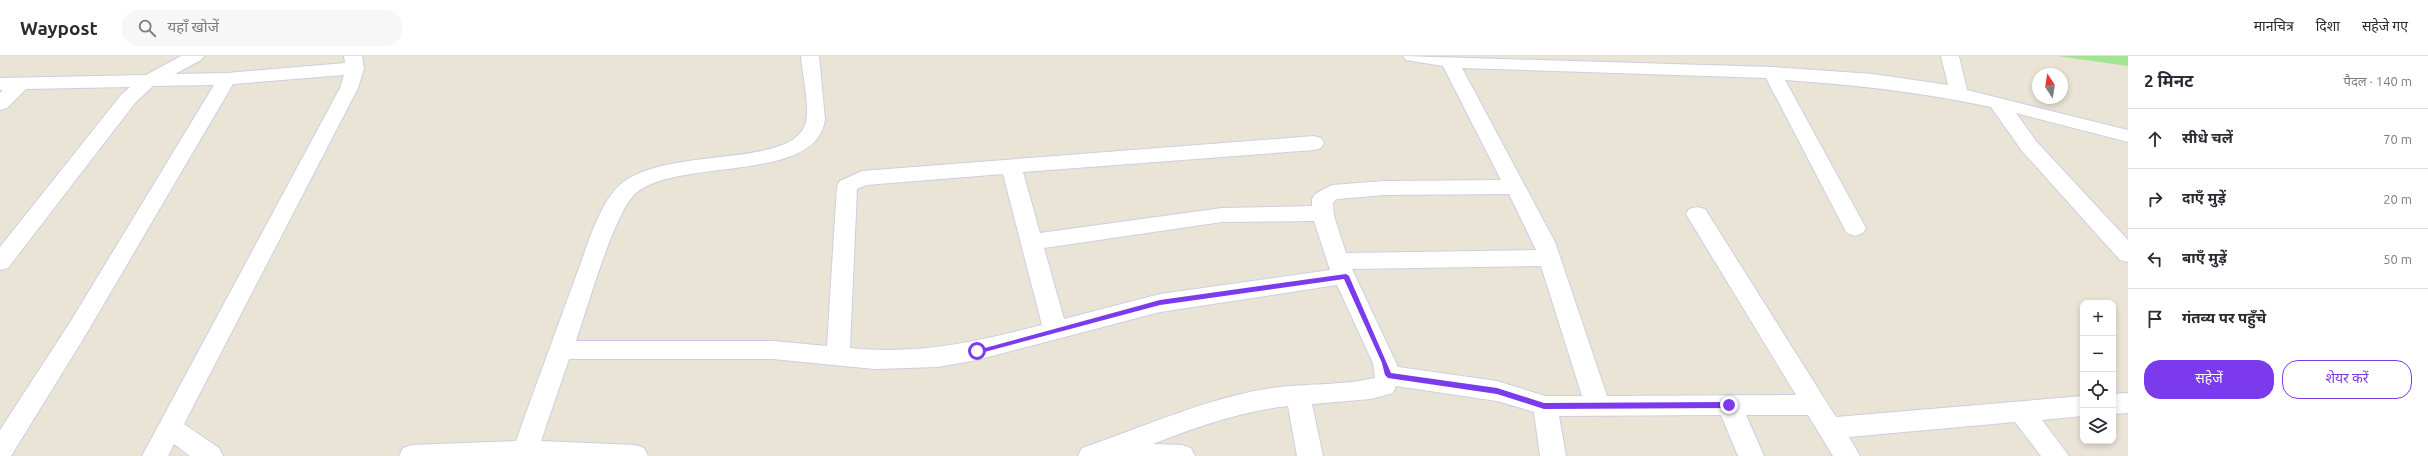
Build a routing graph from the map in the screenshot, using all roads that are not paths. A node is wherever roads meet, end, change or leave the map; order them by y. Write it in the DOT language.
graph roads {
  1 [pos="195,56"];
  2 [pos="810,56"];
  3 [pos="1412,56"];
  4 [pos="1950,56"];
  5 [pos="354,62"];
  6 [pos="1450,62"];
  7 [pos="1772,73"];
  8 [pos="228,79"];
  9 [pos="147,82"];
  10 [pos="0,84"];
  11 [pos="20,84"];
  12 [pos="1959,94"];
  13 [pos="1998,102"];
  14 [pos="0,104"];
  15 [pos="2128,136"];
  16 [pos="1314,144"];
  17 [pos="1011,167"];
  18 [pos="1517,187"];
  19 [pos="1322,213"];
  20 [pos="1697,214"];
  21 [pos="1855,228"];
  22 [pos="1031,242"];
  23 [pos="2128,254"];
  24 [pos="1548,258"];
  25 [pos="0,262"];
  26 [pos="1342,268"];
  27 [pos="1055,330"];
  28 [pos="560,350"];
  29 [pos="838,355"];
  30 [pos="1388,375"];
  31 [pos="1298,395"];
  32 [pos="2128,403"];
  33 [pos="2116,404"];
  34 [pos="1729,405"];
  35 [pos="1816,405"];
  36 [pos="1544,406"];
  37 [pos="1598,406"];
  38 [pos="2080,406"];
  39 [pos="2021,411"];
  40 [pos="170,428"];
  41 [pos="1830,428"];
  42 [pos="525,450"];
  43 [pos="0,452"];
  44 [pos="1097,455"];
  45 [pos="154,456"];
  46 [pos="210,456"];
  47 [pos="412,456"];
  48 [pos="635,456"];
  49 [pos="1182,456"];
  50 [pos="1310,456"];
  51 [pos="1553,456"];
  52 [pos="1751,456"];
  53 [pos="1847,456"];
  54 [pos="2056,456"];
  1 -- 9 [label="street"];
  2 -- 28 [label="street"];
  3 -- 6 [label="street"];
  4 -- 12 [label="street"];
  5 -- 8 [label="street"];
  5 -- 40 [label="street"];
  6 -- 7 [label="street"];
  6 -- 18 [label="street"];
  7 -- 12 [label="street"];
  7 -- 21 [label="street"];
  8 -- 9 [label="street"];
  8 -- 43 [label="street"];
  9 -- 11 [label="street"];
  9 -- 25 [label="street"];
  10 -- 11 [label="street"];
  11 -- 14 [label="street"];
  12 -- 13 [label="street"];
  13 -- 15 [label="street"];
  13 -- 23 [label="street"];
  16 -- 17 [label="street"];
  17 -- 22 [label="street"];
  17 -- 29 [label="street"];
  18 -- 19 [label="street"];
  18 -- 24 [label="street"];
  19 -- 22 [label="street"];
  19 -- 26 [label="street"];
  20 -- 35 [label="street"];
  22 -- 27 [label="street"];
  24 -- 26 [label="street"];
  24 -- 37 [label="street"];
  26 -- 27 [label="street"];
  26 -- 30 [label="street"];
  27 -- 29 [label="street"];
  28 -- 29 [label="street"];
  28 -- 42 [label="street"];
  30 -- 31 [label="street"];
  30 -- 36 [label="street"];
  31 -- 44 [label="street"];
  31 -- 50 [label="street"];
  32 -- 33 [label="street"];
  34 -- 35 [label="street"];
  34 -- 37 [label="street"];
  34 -- 52 [label="street"];
  35 -- 41 [label="street"];
  36 -- 37 [label="street"];
  36 -- 51 [label="street"];
  38 -- 39 [label="street"];
  39 -- 41 [label="street"];
  39 -- 54 [label="street"];
  40 -- 45 [label="street"];
  40 -- 46 [label="street"];
  41 -- 53 [label="street"];
  42 -- 47 [label="street"];
  42 -- 48 [label="street"];
  44 -- 49 [label="street"];
}
